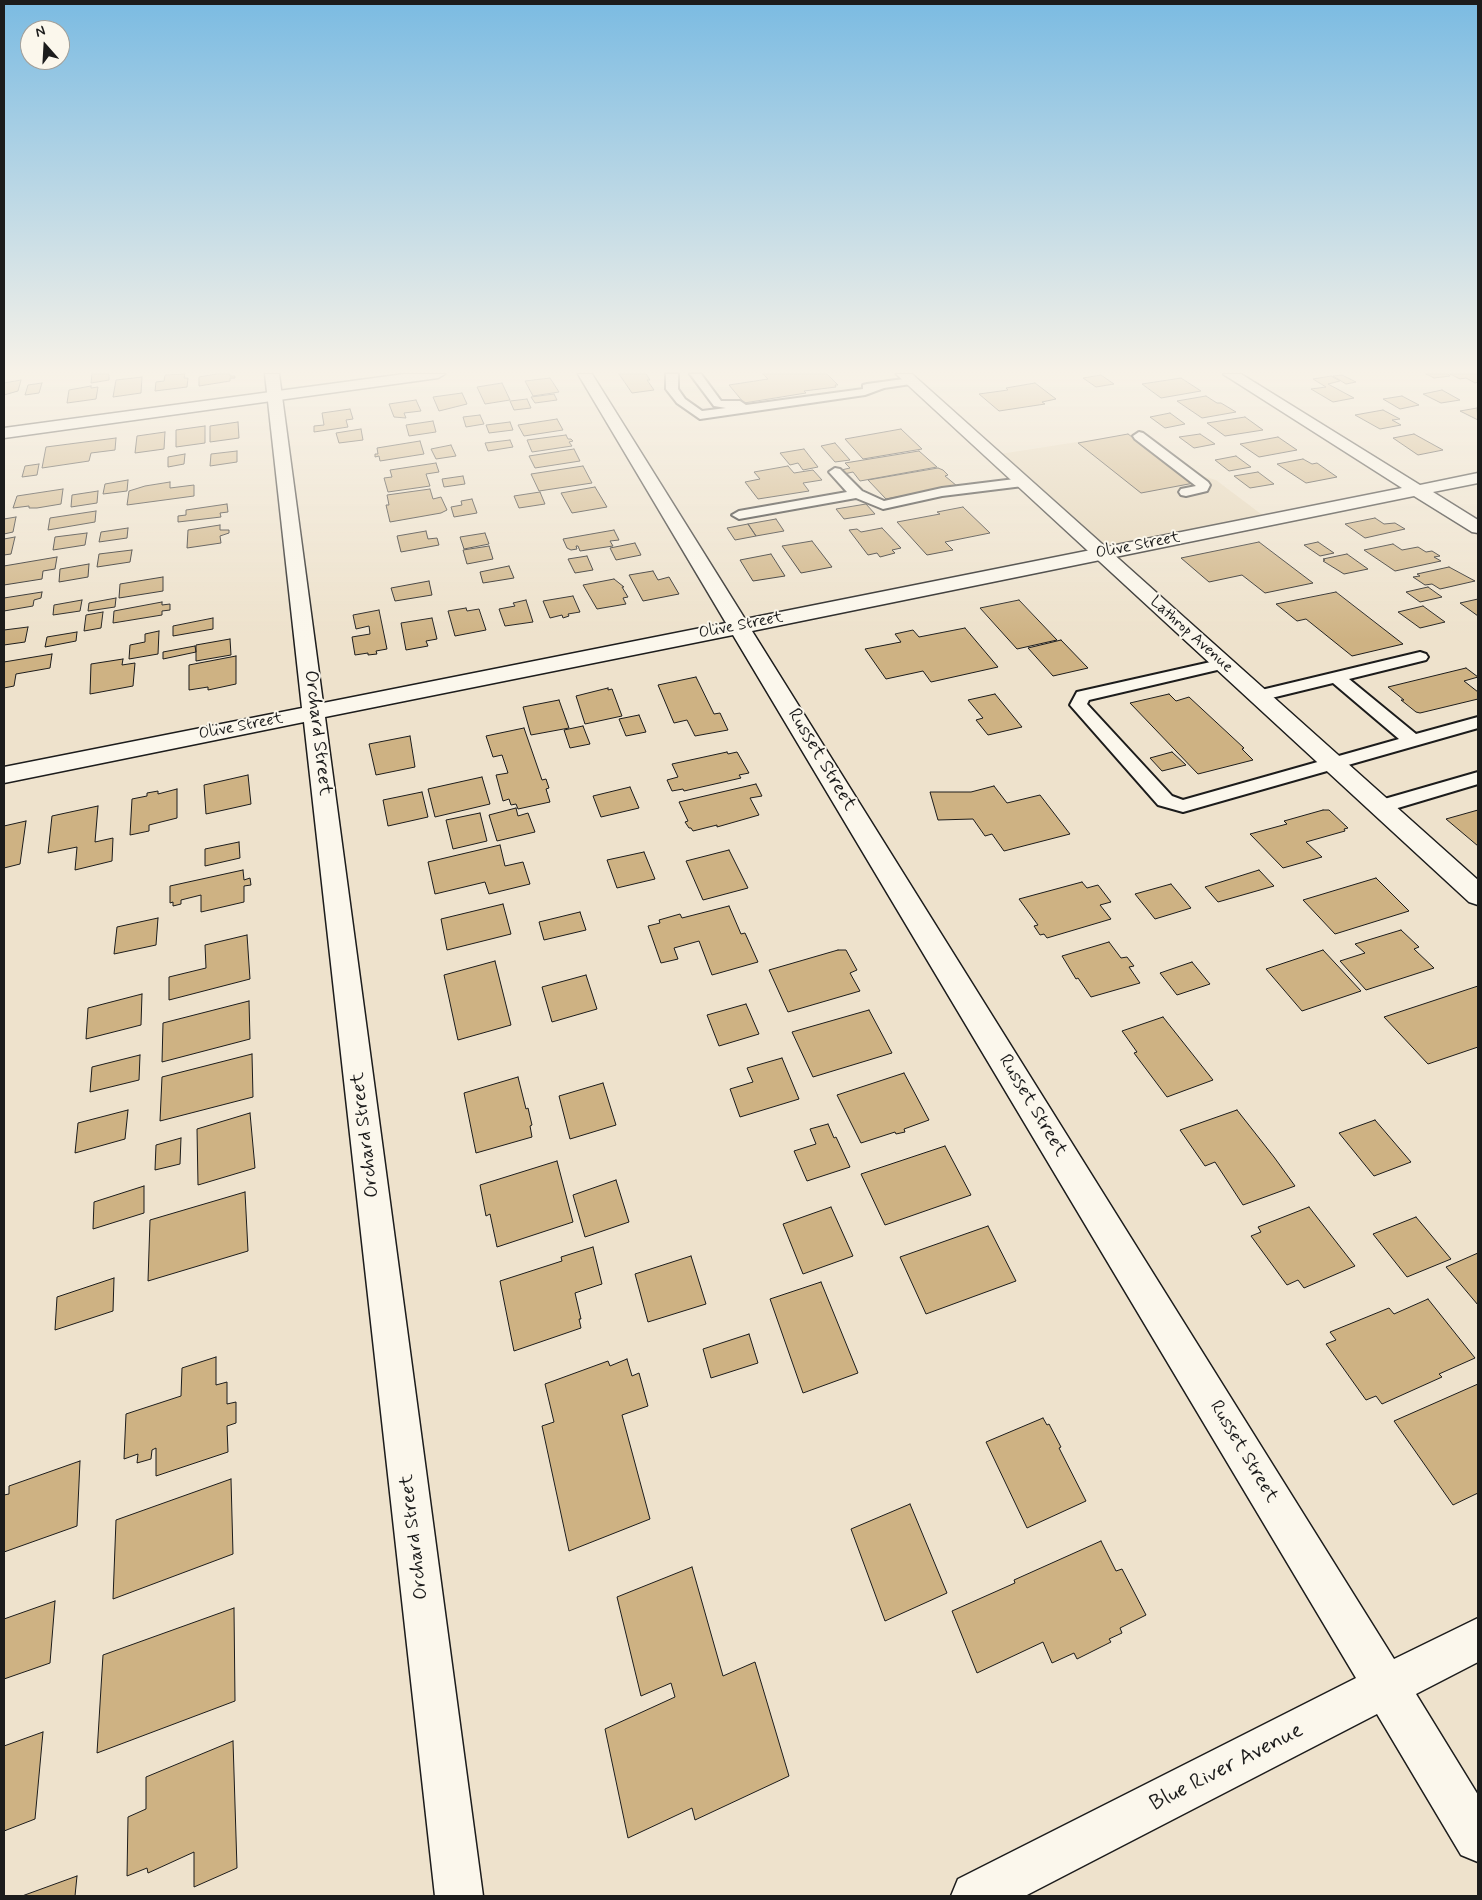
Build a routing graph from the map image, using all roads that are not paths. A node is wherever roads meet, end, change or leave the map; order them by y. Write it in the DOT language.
graph roads {
  1 [pos="284,463"];
  2 [pos="639,463"];
  3 [pos="1001,463"];
  4 [pos="1174,463"];
  5 [pos="1374,463"];
  6 [pos="835,472"];
  7 [pos="1478,478"];
  8 [pos="1022,482"];
  9 [pos="1418,490"];
  10 [pos="1186,492"];
  11 [pos="857,494"];
  12 [pos="739,514"];
  13 [pos="1478,528"];
  14 [pos="1102,554"];
  15 [pos="739,627"];
  16 [pos="1420,657"];
  17 [pos="1224,664"];
  18 [pos="1337,678"];
  19 [pos="1259,696"];
  20 [pos="314,712"];
  21 [pos="1478,722"];
  22 [pos="1413,741"];
  23 [pos="1333,764"];
  24 [pos="4,775"];
  25 [pos="1478,778"];
  26 [pos="1380,807"];
  27 [pos="1478,895"];
  28 [pos="1478,1639"];
  29 [pos="1386,1686"];
  30 [pos="1478,1838"];
  31 [pos="459,1896"];
  32 [pos="975,1896"];
  1 -- 20 [label="street, Orchard Street"];
  2 -- 15 [label="street, Russet Street"];
  3 -- 8 [label="street, Lathrop Avenue"];
  4 -- 10 [label="lane"];
  5 -- 9 [label="street"];
  6 -- 11 [label="lane"];
  7 -- 9 [label="street, Olive Street"];
  8 -- 11 [label="lane"];
  8 -- 14 [label="street, Lathrop Avenue"];
  9 -- 13 [label="street"];
  9 -- 14 [label="street, Olive Street"];
  11 -- 12 [label="lane"];
  14 -- 15 [label="street, Olive Street"];
  14 -- 17 [label="street, Lathrop Avenue"];
  15 -- 20 [label="street, Olive Street"];
  15 -- 29 [label="street, Russet Street"];
  16 -- 18 [label="lane"];
  17 -- 19 [label="street, Lathrop Avenue"];
  17 -- 23 [label="lane"];
  18 -- 19 [label="lane"];
  18 -- 22 [label="lane"];
  19 -- 23 [label="street, Lathrop Avenue"];
  20 -- 24 [label="street, Olive Street"];
  20 -- 31 [label="street, Orchard Street"];
  21 -- 22 [label="lane"];
  22 -- 23 [label="lane"];
  23 -- 26 [label="street, Lathrop Avenue"];
  25 -- 26 [label="lane"];
  26 -- 27 [label="street, Lathrop Avenue"];
  28 -- 29 [label="street, Blue River Avenue"];
  29 -- 30 [label="street, Russet Street"];
  29 -- 32 [label="street, Blue River Avenue"];
}
